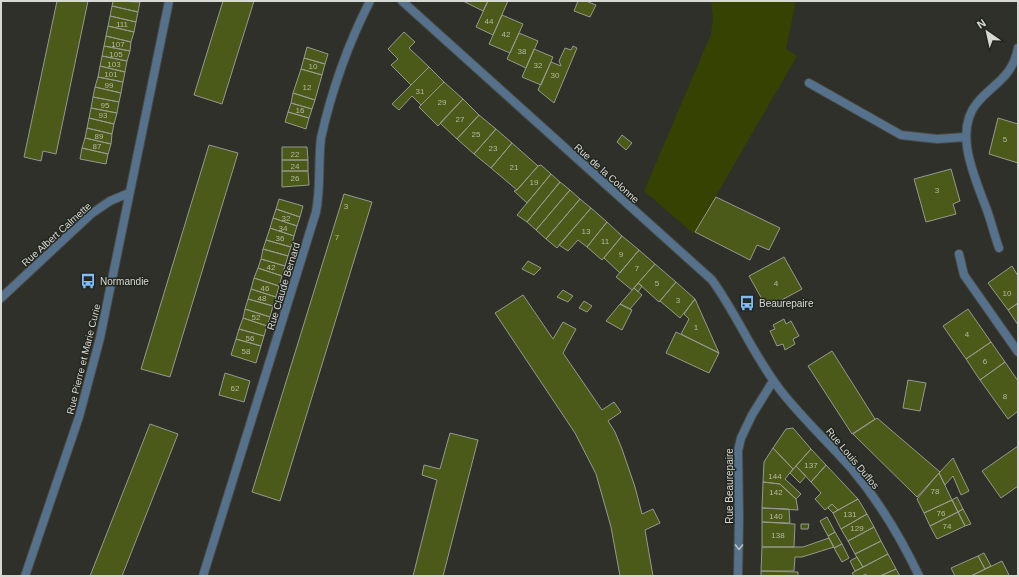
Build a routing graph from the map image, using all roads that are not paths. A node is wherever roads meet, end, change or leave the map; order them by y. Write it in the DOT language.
graph roads {
  1 [pos="169,1"];
  2 [pos="370,1"];
  3 [pos="402,1"];
  4 [pos="1018,48"];
  5 [pos="809,83"];
  6 [pos="966,137"];
  7 [pos="129,193"];
  8 [pos="999,248"];
  9 [pos="959,254"];
  10 [pos="1,298"];
  11 [pos="1018,352"];
  12 [pos="773,381"];
  13 [pos="25,576"];
  14 [pos="203,576"];
  15 [pos="738,576"];
  16 [pos="919,576"];
  1 -- 7 [label="street, Rue Pierre et Marie Curie"];
  2 -- 14 [label="street, Rue Claude Bernard"];
  3 -- 12 [label="street, Rue de la Colonne"];
  4 -- 6 [label="street"];
  5 -- 6 [label="street"];
  6 -- 8 [label="street"];
  7 -- 10 [label="street, Rue Albert Calmette"];
  7 -- 13 [label="street, Rue Pierre et Marie Curie"];
  9 -- 11 [label="street"];
  12 -- 15 [label="street, Rue Beaurepaire, one-way"];
  12 -- 16 [label="street, Rue Louis Duflos"];
}
